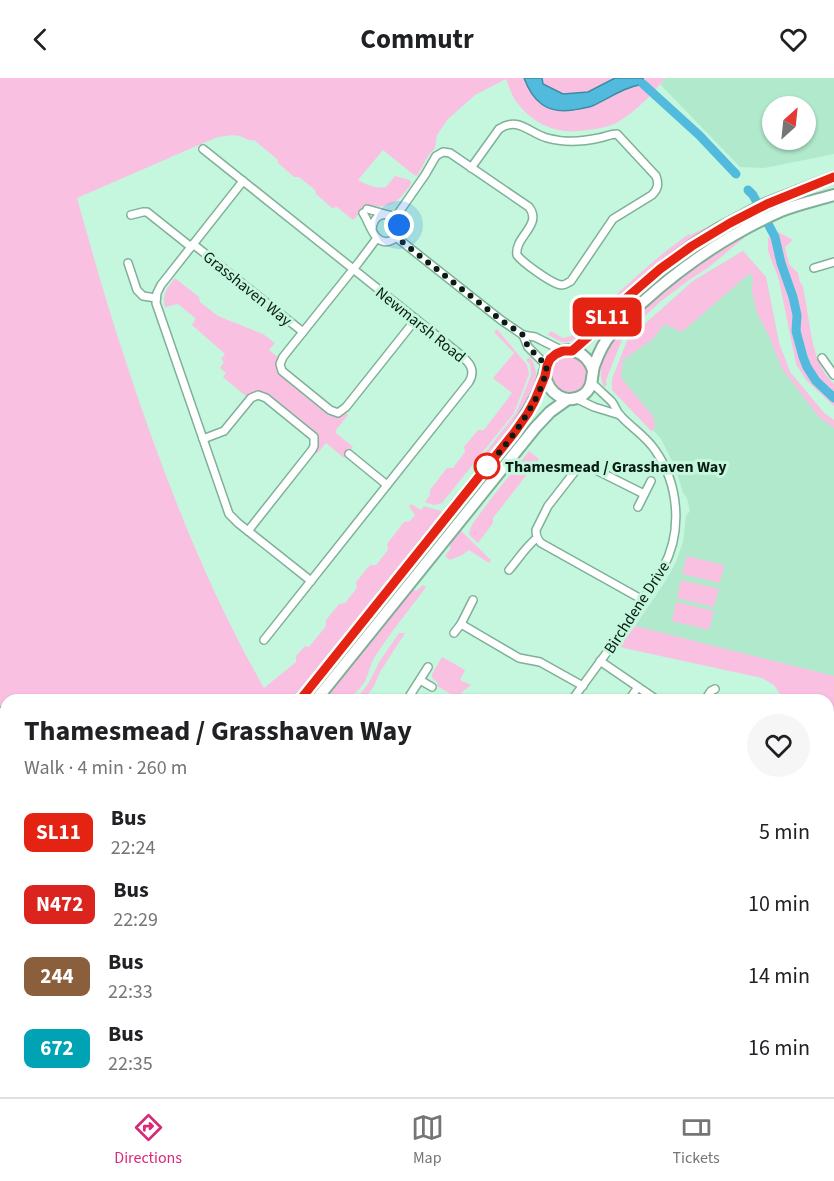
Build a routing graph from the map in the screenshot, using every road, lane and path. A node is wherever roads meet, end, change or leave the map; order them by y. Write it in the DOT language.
graph roads {
  1 [pos="203,149"];
  2 [pos="471,168"];
  3 [pos="834,177"];
  4 [pos="243,181"];
  5 [pos="834,195"];
  6 [pos="385,214"];
  7 [pos="132,215"];
  8 [pos="395,218"];
  9 [pos="372,230"];
  10 [pos="396,237"];
  11 [pos="377,238"];
  12 [pos="192,246"];
  13 [pos="834,262"];
  14 [pos="128,263"];
  15 [pos="814,268"];
  16 [pos="354,269"];
  17 [pos="156,298"];
  18 [pos="416,319"];
  19 [pos="303,332"];
  20 [pos="523,335"];
  21 [pos="567,351"];
  22 [pos="822,358"];
  23 [pos="593,370"];
  24 [pos="546,371"];
  25 [pos="834,374"];
  26 [pos="592,383"];
  27 [pos="572,398"];
  28 [pos="620,415"];
  29 [pos="203,439"];
  30 [pos="349,454"];
  31 [pos="651,481"];
  32 [pos="387,485"];
  33 [pos="644,494"];
  34 [pos="638,507"];
  35 [pos="248,531"];
  36 [pos="537,538"];
  37 [pos="509,570"];
  38 [pos="311,581"];
  39 [pos="473,600"];
  40 [pos="643,600"];
  41 [pos="460,624"];
  42 [pos="454,633"];
  43 [pos="264,640"];
  44 [pos="600,661"];
  45 [pos="428,667"];
  46 [pos="420,680"];
  47 [pos="583,686"];
  48 [pos="432,687"];
  49 [pos="638,687"];
  50 [pos="715,689"];
  51 [pos="305,694"];
  52 [pos="321,694"];
  53 [pos="411,694"];
  54 [pos="577,694"];
  55 [pos="633,694"];
  56 [pos="648,694"];
  57 [pos="709,694"];
  1 -- 4 [label="street, Newmarsh Road"];
  2 -- 2 [label="street"];
  2 -- 8 [label="street"];
  3 -- 21 [label="main road"];
  4 -- 12 [label="street"];
  4 -- 16 [label="street, Newmarsh Road"];
  5 -- 23 [label="main road"];
  6 -- 8 [label="street"];
  6 -- 9 [label="street"];
  6 -- 9 [label="street"];
  7 -- 12 [label="street"];
  8 -- 10 [label="street"];
  9 -- 11 [label="street"];
  10 -- 11 [label="street"];
  10 -- 20 [label="street"];
  11 -- 16 [label="street, Grasshaven Way"];
  12 -- 17 [label="street"];
  12 -- 19 [label="street, Grasshaven Way"];
  13 -- 15 [label="street"];
  14 -- 17 [label="street"];
  16 -- 18 [label="street, Newmarsh Road"];
  16 -- 19 [label="street, Grasshaven Way"];
  17 -- 29 [label="street"];
  18 -- 19 [label="street, Grasshaven Way"];
  18 -- 32 [label="street, Newmarsh Road"];
  20 -- 21 [label="street"];
  20 -- 24 [label="street"];
  21 -- 23 [label="main road"];
  21 -- 24 [label="main road"];
  22 -- 25 [label="street"];
  23 -- 26 [label="main road"];
  24 -- 27 [label="main road"];
  24 -- 51 [label="main road"];
  26 -- 27 [label="main road"];
  26 -- 28 [label="street, Birchdene Drive"];
  27 -- 28 [label="street, Birchdene Drive"];
  27 -- 52 [label="main road"];
  28 -- 40 [label="street, Birchdene Drive"];
  29 -- 35 [label="street"];
  29 -- 35 [label="street"];
  30 -- 32 [label="street"];
  31 -- 33 [label="street"];
  32 -- 38 [label="street, Newmarsh Road"];
  33 -- 34 [label="street"];
  33 -- 36 [label="street"];
  35 -- 38 [label="street"];
  36 -- 37 [label="street"];
  36 -- 40 [label="street"];
  38 -- 43 [label="street, Newmarsh Road"];
  39 -- 41 [label="street"];
  40 -- 44 [label="street, Birchdene Drive"];
  41 -- 42 [label="street"];
  41 -- 47 [label="street"];
  44 -- 47 [label="street, Birchdene Drive"];
  44 -- 49 [label="street"];
  45 -- 46 [label="street"];
  46 -- 48 [label="street"];
  46 -- 53 [label="street"];
  47 -- 54 [label="street, Birchdene Drive"];
  49 -- 55 [label="street"];
  49 -- 56 [label="street"];
  50 -- 57 [label="street"];
}
